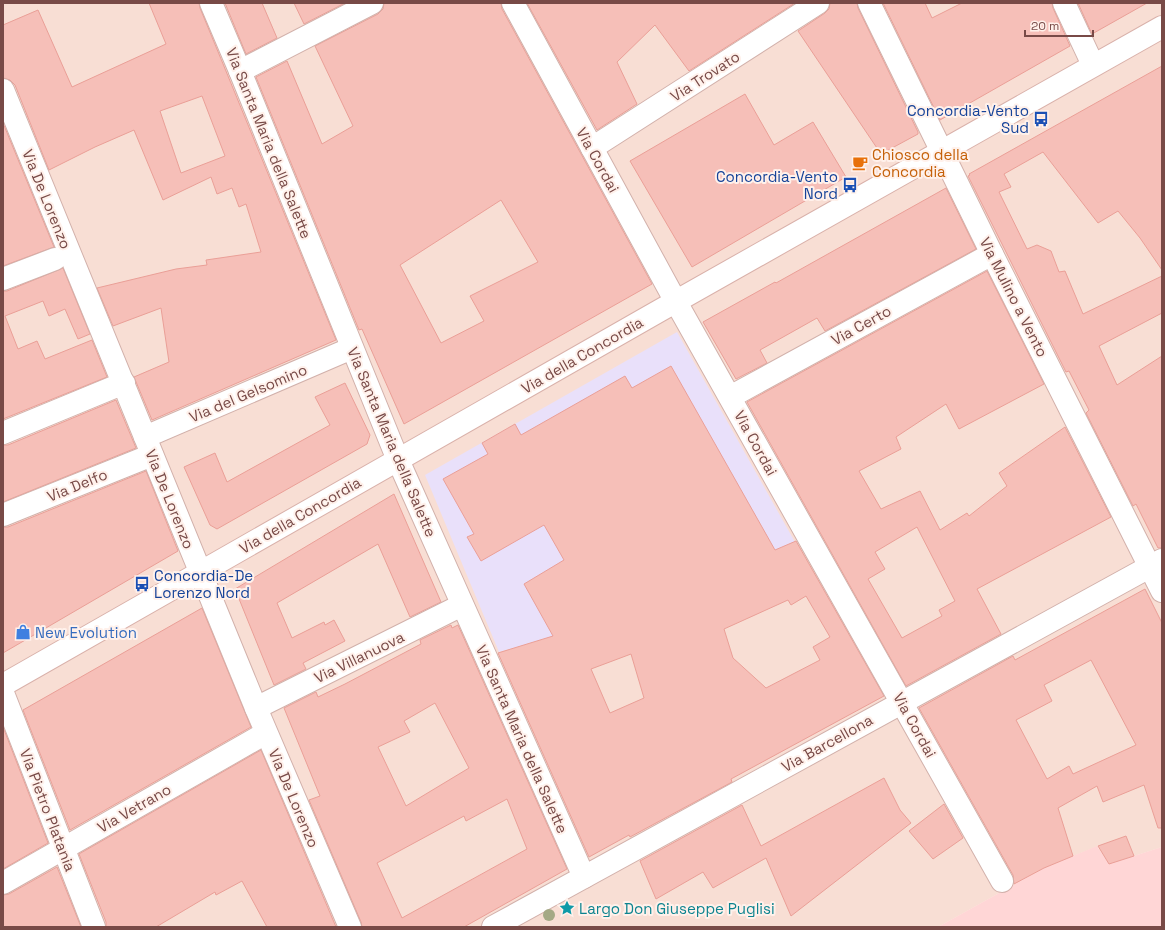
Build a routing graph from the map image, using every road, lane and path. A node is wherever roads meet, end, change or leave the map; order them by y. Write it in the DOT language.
graph roads {
  1 [pos="210,3"];
  2 [pos="372,3"];
  3 [pos="513,3"];
  4 [pos="818,3"];
  5 [pos="869,3"];
  6 [pos="1064,3"];
  7 [pos="1162,27"];
  8 [pos="1093,66"];
  9 [pos="240,71"];
  10 [pos="4,98"];
  11 [pos="592,148"];
  12 [pos="941,151"];
  13 [pos="992,254"];
  14 [pos="55,259"];
  15 [pos="3,279"];
  16 [pos="676,302"];
  17 [pos="352,348"];
  18 [pos="124,383"];
  19 [pos="730,397"];
  20 [pos="3,433"];
  21 [pos="148,446"];
  22 [pos="398,460"];
  23 [pos="3,515"];
  24 [pos="1156,563"];
  25 [pos="200,572"];
  26 [pos="1162,591"];
  27 [pos="462,605"];
  28 [pos="3,685"];
  29 [pos="3,693"];
  30 [pos="902,703"];
  31 [pos="256,708"];
  32 [pos="266,733"];
  33 [pos="63,848"];
  34 [pos="584,877"];
  35 [pos="1002,881"];
  36 [pos="3,883"];
  37 [pos="94,927"];
  38 [pos="350,927"];
  39 [pos="493,927"];
  1 -- 9 [label="street, Via Santa Maria della Salette"];
  2 -- 9 [label="street"];
  3 -- 11 [label="street, Via Cordai"];
  4 -- 11 [label="street, Via Trovato"];
  5 -- 12 [label="street, Via Mulino a Vento"];
  6 -- 8 [label="street"];
  7 -- 8 [label="street, Via della Concordia"];
  8 -- 12 [label="street, Via della Concordia"];
  9 -- 17 [label="street, Via Santa Maria della Salette"];
  10 -- 18 [label="street, Via De Lorenzo"];
  11 -- 16 [label="street, Via Cordai"];
  12 -- 13 [label="street, Via Mulino a Vento"];
  12 -- 16 [label="street, Via della Concordia"];
  13 -- 19 [label="street, Via Certo"];
  13 -- 24 [label="street, Via Mulino a Vento"];
  14 -- 15 [label="street"];
  16 -- 19 [label="street, Via Cordai"];
  16 -- 22 [label="street, Via della Concordia"];
  17 -- 21 [label="street, Via del Gelsomino"];
  17 -- 22 [label="street, Via Santa Maria della Salette"];
  18 -- 20 [label="street"];
  18 -- 21 [label="street, Via De Lorenzo"];
  19 -- 30 [label="street, Via Cordai"];
  21 -- 23 [label="street, Via Delfo"];
  21 -- 25 [label="street, Via De Lorenzo"];
  22 -- 25 [label="street, Via della Concordia"];
  22 -- 27 [label="street, Via Santa Maria della Salette"];
  24 -- 26 [label="street, Via Mulino a Vento"];
  24 -- 30 [label="street, Via Barcellona"];
  25 -- 28 [label="street, Via della Concordia"];
  25 -- 31 [label="street, Via De Lorenzo"];
  27 -- 31 [label="street, Via Villanuova"];
  27 -- 34 [label="street, Via Santa Maria della Salette"];
  29 -- 33 [label="street, Via Pietro Platania"];
  30 -- 34 [label="street, Via Barcellona"];
  30 -- 35 [label="street, Via Cordai"];
  31 -- 32 [label="street, Via De Lorenzo"];
  32 -- 33 [label="street, Via Vetrano"];
  32 -- 38 [label="street, Via De Lorenzo"];
  33 -- 36 [label="street, Via Vetrano"];
  33 -- 37 [label="street, Via Pietro Platania"];
  34 -- 39 [label="street, Via Barcellona"];
}
